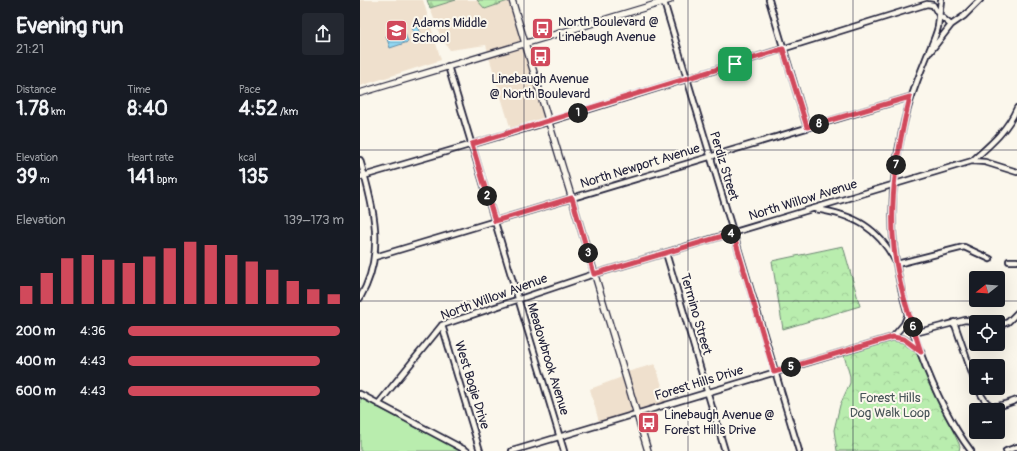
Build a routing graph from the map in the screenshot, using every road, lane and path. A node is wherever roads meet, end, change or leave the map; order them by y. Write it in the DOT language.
graph roads {
  1 [pos="512,0"];
  2 [pos="769,0"];
  3 [pos="941,0"];
  4 [pos="980,0"];
  5 [pos="667,1"];
  6 [pos="939,15"];
  7 [pos="951,25"];
  8 [pos="525,43"];
  9 [pos="783,49"];
  10 [pos="926,57"];
  11 [pos="448,66"];
  12 [pos="687,79"];
  13 [pos="360,93"];
  14 [pos="910,97"];
  15 [pos="1017,108"];
  16 [pos="548,122"];
  17 [pos="807,127"];
  18 [pos="472,144"];
  19 [pos="710,156"];
  20 [pos="360,160"];
  21 [pos="972,161"];
  22 [pos="1017,172"];
  23 [pos="362,176"];
  24 [pos="894,185"];
  25 [pos="572,198"];
  26 [pos="813,209"];
  27 [pos="495,221"];
  28 [pos="733,233"];
  29 [pos="666,253"];
  30 [pos="375,257"];
  31 [pos="990,259"];
  32 [pos="1009,261"];
  33 [pos="1017,261"];
  34 [pos="897,264"];
  35 [pos="594,274"];
  36 [pos="360,298"];
  37 [pos="518,298"];
  38 [pos="1017,313"];
  39 [pos="908,314"];
  40 [pos="969,320"];
  41 [pos="954,322"];
  42 [pos="1005,323"];
  43 [pos="442,325"];
  44 [pos="915,333"];
  45 [pos="893,337"];
  46 [pos="921,352"];
  47 [pos="969,364"];
  48 [pos="774,372"];
  49 [pos="708,392"];
  50 [pos="360,394"];
  51 [pos="982,395"];
  52 [pos="1017,400"];
  53 [pos="378,404"];
  54 [pos="636,413"];
  55 [pos="559,437"];
  56 [pos="1017,447"];
  57 [pos="467,451"];
  58 [pos="480,451"];
  59 [pos="512,451"];
  60 [pos="564,451"];
  61 [pos="648,451"];
  62 [pos="725,451"];
  63 [pos="799,451"];
  64 [pos="971,451"];
  65 [pos="1006,451"];
  1 -- 8 [label="street"];
  2 -- 9 [label="street"];
  3 -- 6 [label="street"];
  4 -- 7 [label="street"];
  5 -- 8 [label="street"];
  5 -- 12 [label="street, Perdiz Street"];
  6 -- 7 [label="street"];
  6 -- 9 [label="street"];
  6 -- 10 [label="street"];
  7 -- 10 [label="street"];
  8 -- 11 [label="street"];
  8 -- 16 [label="street"];
  9 -- 12 [label="street"];
  9 -- 17 [label="street"];
  10 -- 14 [label="street"];
  11 -- 13 [label="street"];
  11 -- 18 [label="street, Meadowbrook Avenue"];
  12 -- 16 [label="street"];
  12 -- 19 [label="street, Perdiz Street"];
  14 -- 17 [label="street, North Newport Avenue"];
  14 -- 24 [label="street"];
  15 -- 21 [label="street"];
  16 -- 18 [label="street"];
  16 -- 25 [label="street"];
  17 -- 19 [label="street, North Newport Avenue"];
  18 -- 23 [label="street"];
  18 -- 27 [label="street, Meadowbrook Avenue"];
  19 -- 25 [label="street, North Newport Avenue"];
  19 -- 28 [label="street, Perdiz Street"];
  20 -- 23 [label="street"];
  21 -- 22 [label="street, North Willow Avenue"];
  21 -- 24 [label="street, North Willow Avenue"];
  23 -- 30 [label="street"];
  24 -- 26 [label="street, North Willow Avenue"];
  24 -- 34 [label="street"];
  25 -- 27 [label="street, North Newport Avenue"];
  25 -- 35 [label="street"];
  26 -- 28 [label="street, North Willow Avenue"];
  26 -- 34 [label="street"];
  27 -- 30 [label="street, North Newport Avenue"];
  27 -- 37 [label="street, Meadowbrook Avenue"];
  28 -- 29 [label="street, North Willow Avenue"];
  28 -- 48 [label="street, Perdiz Street"];
  29 -- 35 [label="street, North Willow Avenue"];
  29 -- 49 [label="street, Termino Street"];
  30 -- 36 [label="street"];
  31 -- 34 [label="street"];
  32 -- 33 [label="street"];
  34 -- 39 [label="street"];
  35 -- 37 [label="street, North Willow Avenue"];
  35 -- 54 [label="street"];
  37 -- 43 [label="street, North Willow Avenue"];
  37 -- 55 [label="street, Meadowbrook Avenue"];
  38 -- 42 [label="street"];
  39 -- 44 [label="street"];
  39 -- 45 [label="street"];
  40 -- 41 [label="street"];
  41 -- 44 [label="street"];
  41 -- 47 [label="street"];
  43 -- 53 [label="street, North Willow Avenue"];
  43 -- 58 [label="street, West Bogie Drive"];
  44 -- 46 [label="street"];
  45 -- 46 [label="street"];
  45 -- 48 [label="street, Forest Hills Drive"];
  46 -- 64 [label="street"];
  48 -- 49 [label="street, Forest Hills Drive"];
  48 -- 63 [label="street, Perdiz Street"];
  49 -- 54 [label="street, Forest Hills Drive"];
  49 -- 62 [label="street, Termino Street"];
  50 -- 53 [label="street"];
  51 -- 52 [label="street"];
  53 -- 57 [label="street"];
  54 -- 55 [label="street, Forest Hills Drive"];
  54 -- 61 [label="street"];
  55 -- 59 [label="street, Forest Hills Drive"];
  55 -- 60 [label="street, Meadowbrook Avenue"];
  56 -- 65 [label="street"];
}
